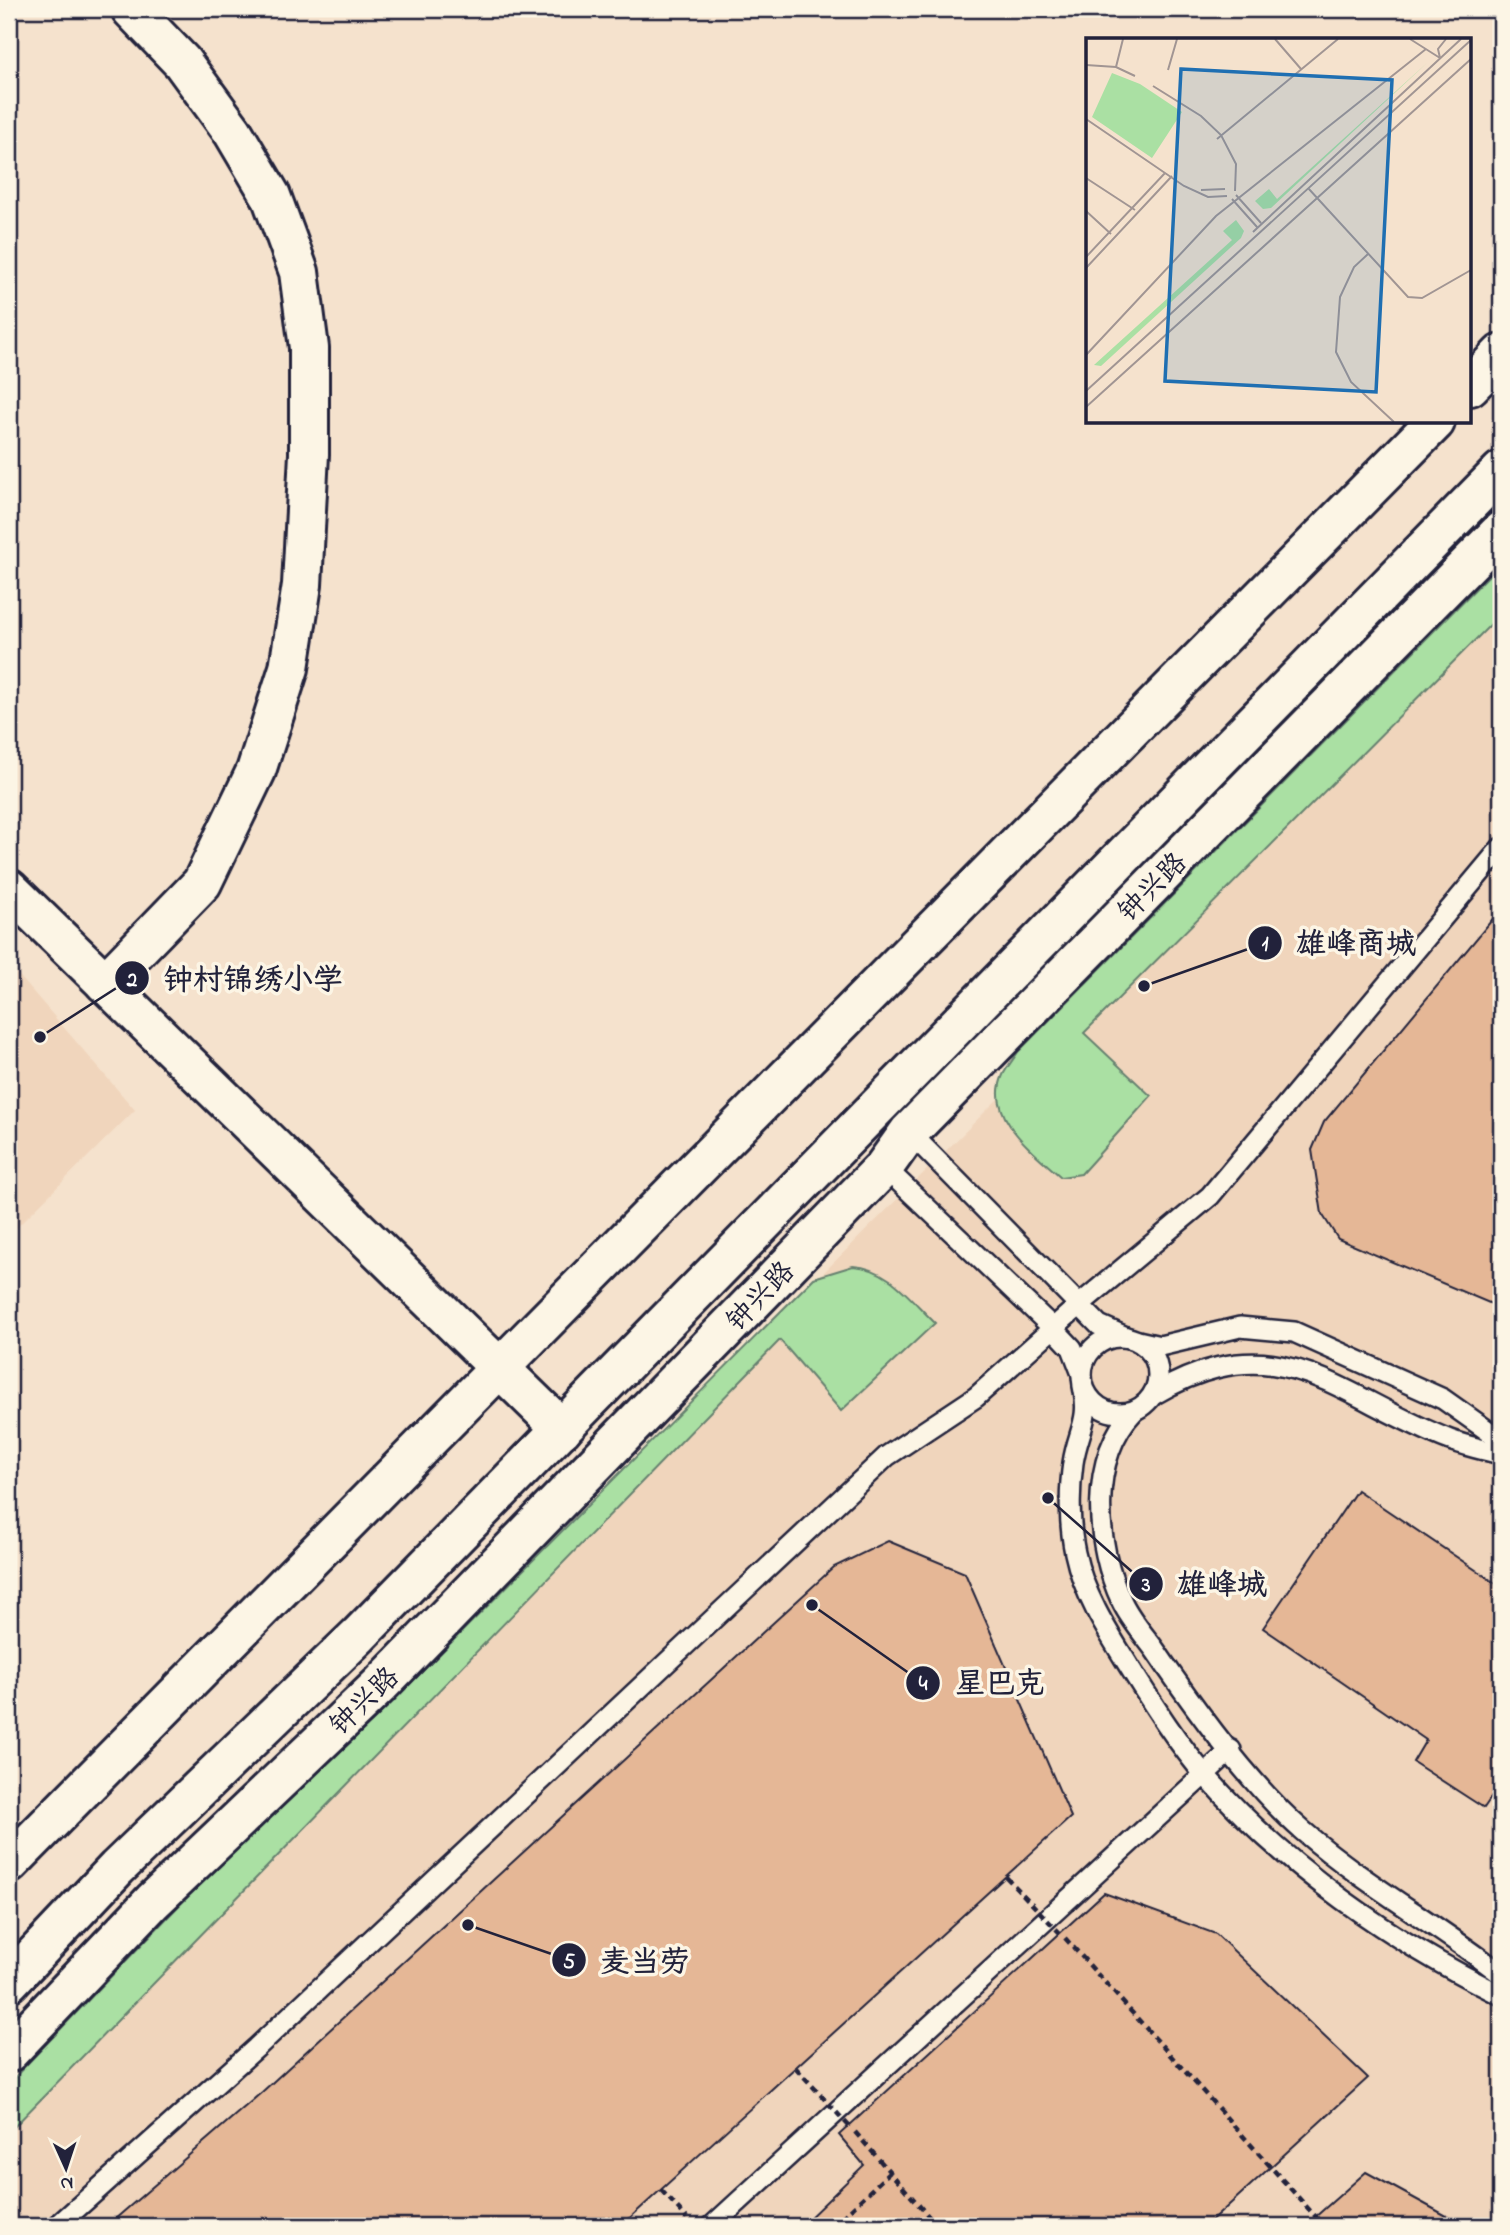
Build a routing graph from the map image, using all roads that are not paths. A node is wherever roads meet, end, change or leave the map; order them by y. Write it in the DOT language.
graph roads {
  1 [pos="131,9"];
  2 [pos="1501,354"];
  3 [pos="1472,384"];
  4 [pos="1433,424"];
  5 [pos="1501,471"];
  6 [pos="1501,531"];
  7 [pos="1501,848"];
  8 [pos="9,889"];
  9 [pos="105,983"];
  10 [pos="909,1132"];
  11 [pos="884,1167"];
  12 [pos="1079,1305"];
  13 [pos="1054,1329"];
  14 [pos="1132,1339"];
  15 [pos="499,1368"];
  16 [pos="1083,1380"];
  17 [pos="1153,1395"];
  18 [pos="1134,1411"];
  19 [pos="562,1430"];
  20 [pos="1501,1440"];
  21 [pos="1501,1454"];
  22 [pos="1231,1750"];
  23 [pos="1204,1775"];
  24 [pos="9,1864"];
  25 [pos="1501,1974"];
  26 [pos="9,1982"];
  27 [pos="1501,1995"];
  28 [pos="9,2052"];
  29 [pos="57,2226"];
  30 [pos="712,2226"];
  1 -- 9 [label="main road"];
  2 -- 3 [label="main road"];
  4 -- 15 [label="main road"];
  5 -- 19 [label="main road, 钟兴路"];
  6 -- 10 [label="main road, 钟兴路"];
  7 -- 12 [label="lane"];
  8 -- 9 [label="main road"];
  9 -- 15 [label="main road"];
  10 -- 11 [label="main road, 钟兴路"];
  10 -- 12 [label="lane"];
  11 -- 13 [label="lane"];
  11 -- 28 [label="main road, 钟兴路"];
  12 -- 13 [label="lane"];
  12 -- 14 [label="lane"];
  13 -- 16 [label="lane"];
  13 -- 29 [label="lane"];
  14 -- 16 [label="lane"];
  14 -- 17 [label="lane"];
  14 -- 20 [label="lane"];
  15 -- 19 [label="main road"];
  15 -- 24 [label="main road"];
  16 -- 18 [label="lane"];
  16 -- 23 [label="lane"];
  17 -- 18 [label="lane"];
  17 -- 21 [label="lane"];
  18 -- 22 [label="lane"];
  19 -- 26 [label="main road, 钟兴路"];
  22 -- 23 [label="lane"];
  22 -- 25 [label="lane"];
  23 -- 27 [label="lane"];
  23 -- 30 [label="lane"];
}
